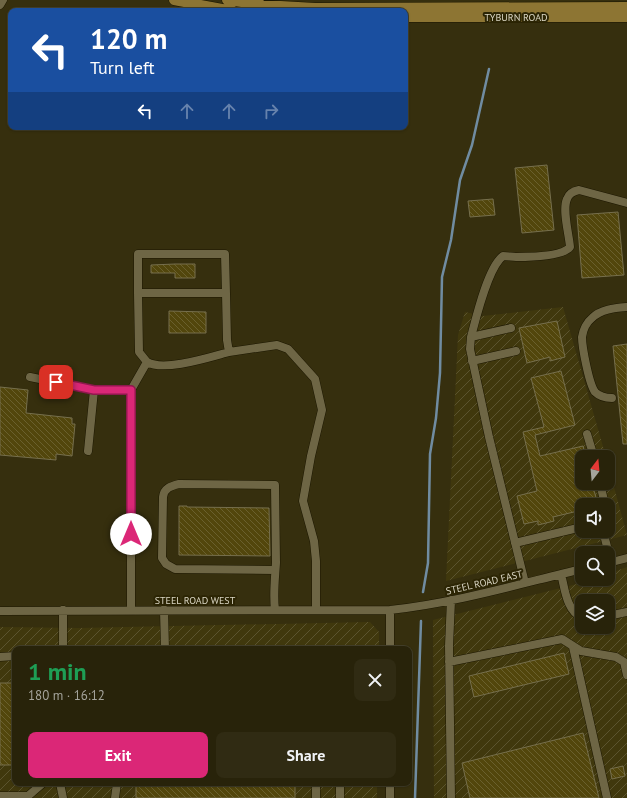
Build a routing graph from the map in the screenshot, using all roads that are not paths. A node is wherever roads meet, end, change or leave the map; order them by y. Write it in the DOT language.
graph roads {
  1 [pos="3,0"];
  2 [pos="174,0"];
  3 [pos="227,0"];
  4 [pos="0,6"];
  5 [pos="627,7"];
  6 [pos="217,8"];
  7 [pos="408,17"];
  8 [pos="627,17"];
  9 [pos="627,203"];
  10 [pos="138,293"];
  11 [pos="226,293"];
  12 [pos="627,307"];
  13 [pos="511,328"];
  14 [pos="471,337"];
  15 [pos="516,351"];
  16 [pos="229,352"];
  17 [pos="472,361"];
  18 [pos="147,362"];
  19 [pos="30,377"];
  20 [pos="94,390"];
  21 [pos="131,390"];
  22 [pos="612,398"];
  23 [pos="587,434"];
  24 [pos="592,450"];
  25 [pos="88,451"];
  26 [pos="575,529"];
  27 [pos="515,543"];
  28 [pos="627,558"];
  29 [pos="615,561"];
  30 [pos="275,570"];
  31 [pos="575,571"];
  32 [pos="561,574"];
  33 [pos="526,583"];
  34 [pos="451,600"];
  35 [pos="0,610"];
  36 [pos="63,610"];
  37 [pos="131,610"];
  38 [pos="164,610"];
  39 [pos="275,610"];
  40 [pos="316,610"];
  41 [pos="390,610"];
  42 [pos="627,612"];
  43 [pos="575,613"];
  44 [pos="615,615"];
  45 [pos="63,646"];
  46 [pos="165,646"];
  47 [pos="390,646"];
  48 [pos="573,647"];
  49 [pos="0,656"];
  50 [pos="12,656"];
  51 [pos="449,662"];
  52 [pos="627,675"];
  53 [pos="40,786"];
  54 [pos="61,786"];
  55 [pos="117,786"];
  56 [pos="316,786"];
  57 [pos="340,786"];
  58 [pos="390,786"];
  59 [pos="0,796"];
  60 [pos="63,798"];
  61 [pos="115,798"];
  62 [pos="316,798"];
  63 [pos="340,798"];
  64 [pos="390,798"];
  65 [pos="451,798"];
  66 [pos="607,798"];
  1 -- 4 [label="street"];
  2 -- 6 [label="main road"];
  3 -- 5 [label="main road, TYBURN ROAD"];
  7 -- 8 [label="main road, TYBURN ROAD"];
  9 -- 14 [label="street"];
  10 -- 11 [label="street"];
  10 -- 11 [label="street"];
  10 -- 18 [label="street"];
  11 -- 16 [label="street"];
  12 -- 22 [label="street"];
  13 -- 14 [label="street"];
  14 -- 17 [label="street"];
  15 -- 17 [label="street"];
  16 -- 18 [label="street"];
  16 -- 40 [label="street"];
  17 -- 27 [label="street"];
  18 -- 21 [label="street"];
  19 -- 20 [label="street"];
  20 -- 21 [label="street"];
  20 -- 25 [label="street"];
  21 -- 37 [label="street"];
  23 -- 24 [label="street"];
  26 -- 27 [label="street"];
  27 -- 33 [label="street"];
  28 -- 29 [label="street"];
  30 -- 30 [label="street"];
  30 -- 39 [label="street"];
  31 -- 32 [label="street, STEEL ROAD EAST"];
  32 -- 33 [label="street, STEEL ROAD EAST"];
  32 -- 43 [label="street"];
  33 -- 34 [label="street, STEEL ROAD EAST"];
  34 -- 41 [label="street, STEEL ROAD EAST"];
  34 -- 51 [label="street"];
  35 -- 36 [label="street, STEEL ROAD WEST"];
  36 -- 37 [label="street, STEEL ROAD WEST"];
  36 -- 45 [label="street"];
  37 -- 38 [label="street, STEEL ROAD WEST"];
  38 -- 39 [label="street, STEEL ROAD WEST"];
  38 -- 46 [label="street"];
  39 -- 40 [label="street, STEEL ROAD WEST"];
  40 -- 41 [label="street, STEEL ROAD WEST"];
  41 -- 47 [label="street"];
  42 -- 44 [label="street"];
  48 -- 51 [label="street"];
  48 -- 52 [label="street"];
  48 -- 66 [label="street"];
  49 -- 50 [label="street"];
  51 -- 65 [label="street"];
  53 -- 59 [label="street"];
  54 -- 60 [label="street"];
  55 -- 61 [label="street"];
  56 -- 62 [label="street"];
  57 -- 63 [label="street"];
  58 -- 64 [label="street"];
}
